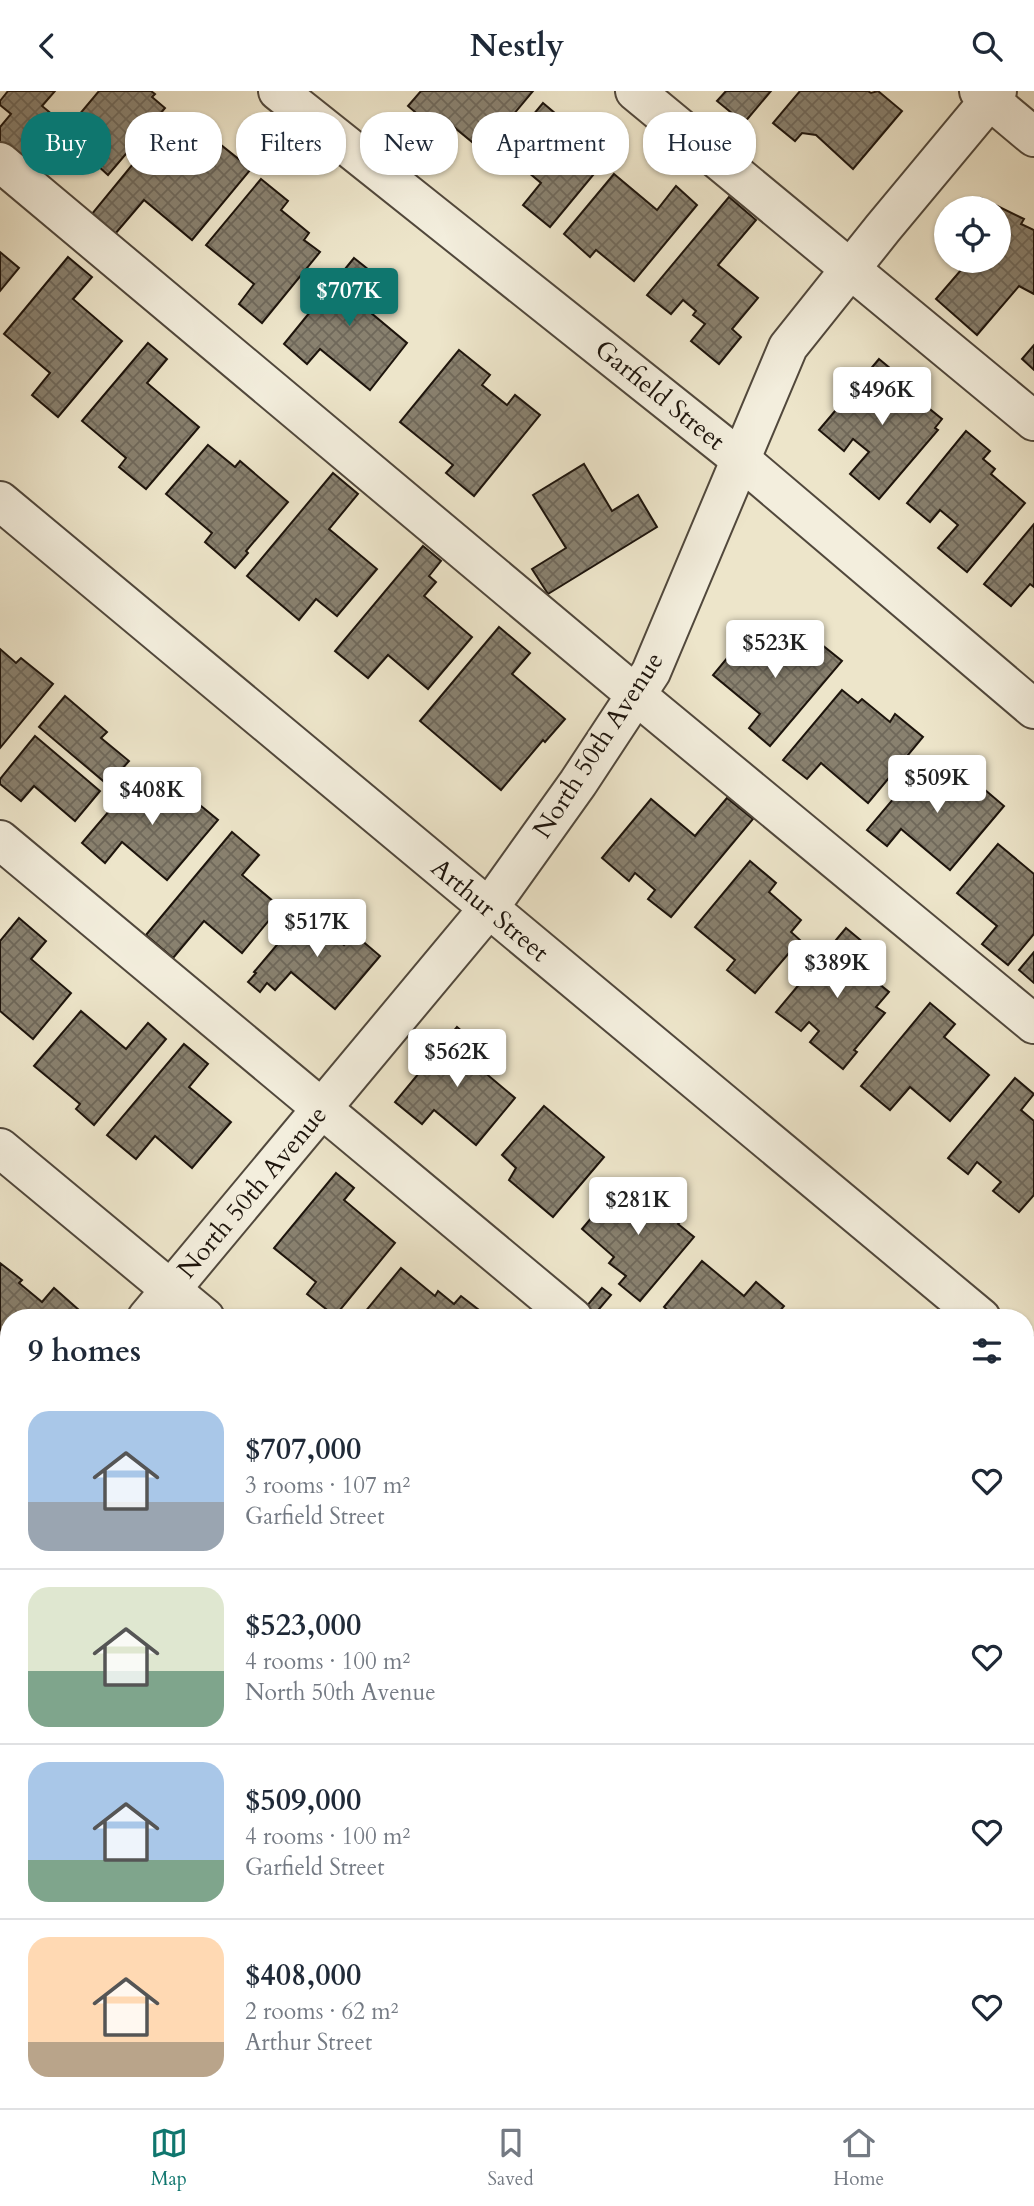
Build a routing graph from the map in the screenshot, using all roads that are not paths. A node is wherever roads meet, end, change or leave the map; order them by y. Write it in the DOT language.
graph roads {
  1 [pos="278,91"];
  2 [pos="635,91"];
  3 [pos="988,94"];
  4 [pos="1034,137"];
  5 [pos="0,162"];
  6 [pos="850,269"];
  7 [pos="1034,421"];
  8 [pos="740,459"];
  9 [pos="0,501"];
  10 [pos="636,695"];
  11 [pos="1034,709"];
  12 [pos="0,840"];
  13 [pos="488,909"];
  14 [pos="1034,1024"];
  15 [pos="322,1108"];
  16 [pos="0,1148"];
  17 [pos="159,1304"];
  18 [pos="562,1309"];
  19 [pos="970,1309"];
  1 -- 8 [label="street, Garfield Street"];
  2 -- 6 [label="street"];
  3 -- 4 [label="street"];
  3 -- 6 [label="street, North 50th Avenue"];
  5 -- 10 [label="street"];
  6 -- 7 [label="street"];
  6 -- 8 [label="street, North 50th Avenue"];
  8 -- 10 [label="street, North 50th Avenue"];
  8 -- 11 [label="street, Garfield Street"];
  9 -- 13 [label="street, Arthur Street"];
  10 -- 13 [label="street, North 50th Avenue"];
  10 -- 14 [label="street"];
  12 -- 15 [label="street"];
  13 -- 15 [label="street, North 50th Avenue"];
  13 -- 19 [label="street, Arthur Street"];
  15 -- 17 [label="street, North 50th Avenue"];
  15 -- 18 [label="street"];
  16 -- 17 [label="street"];
}
